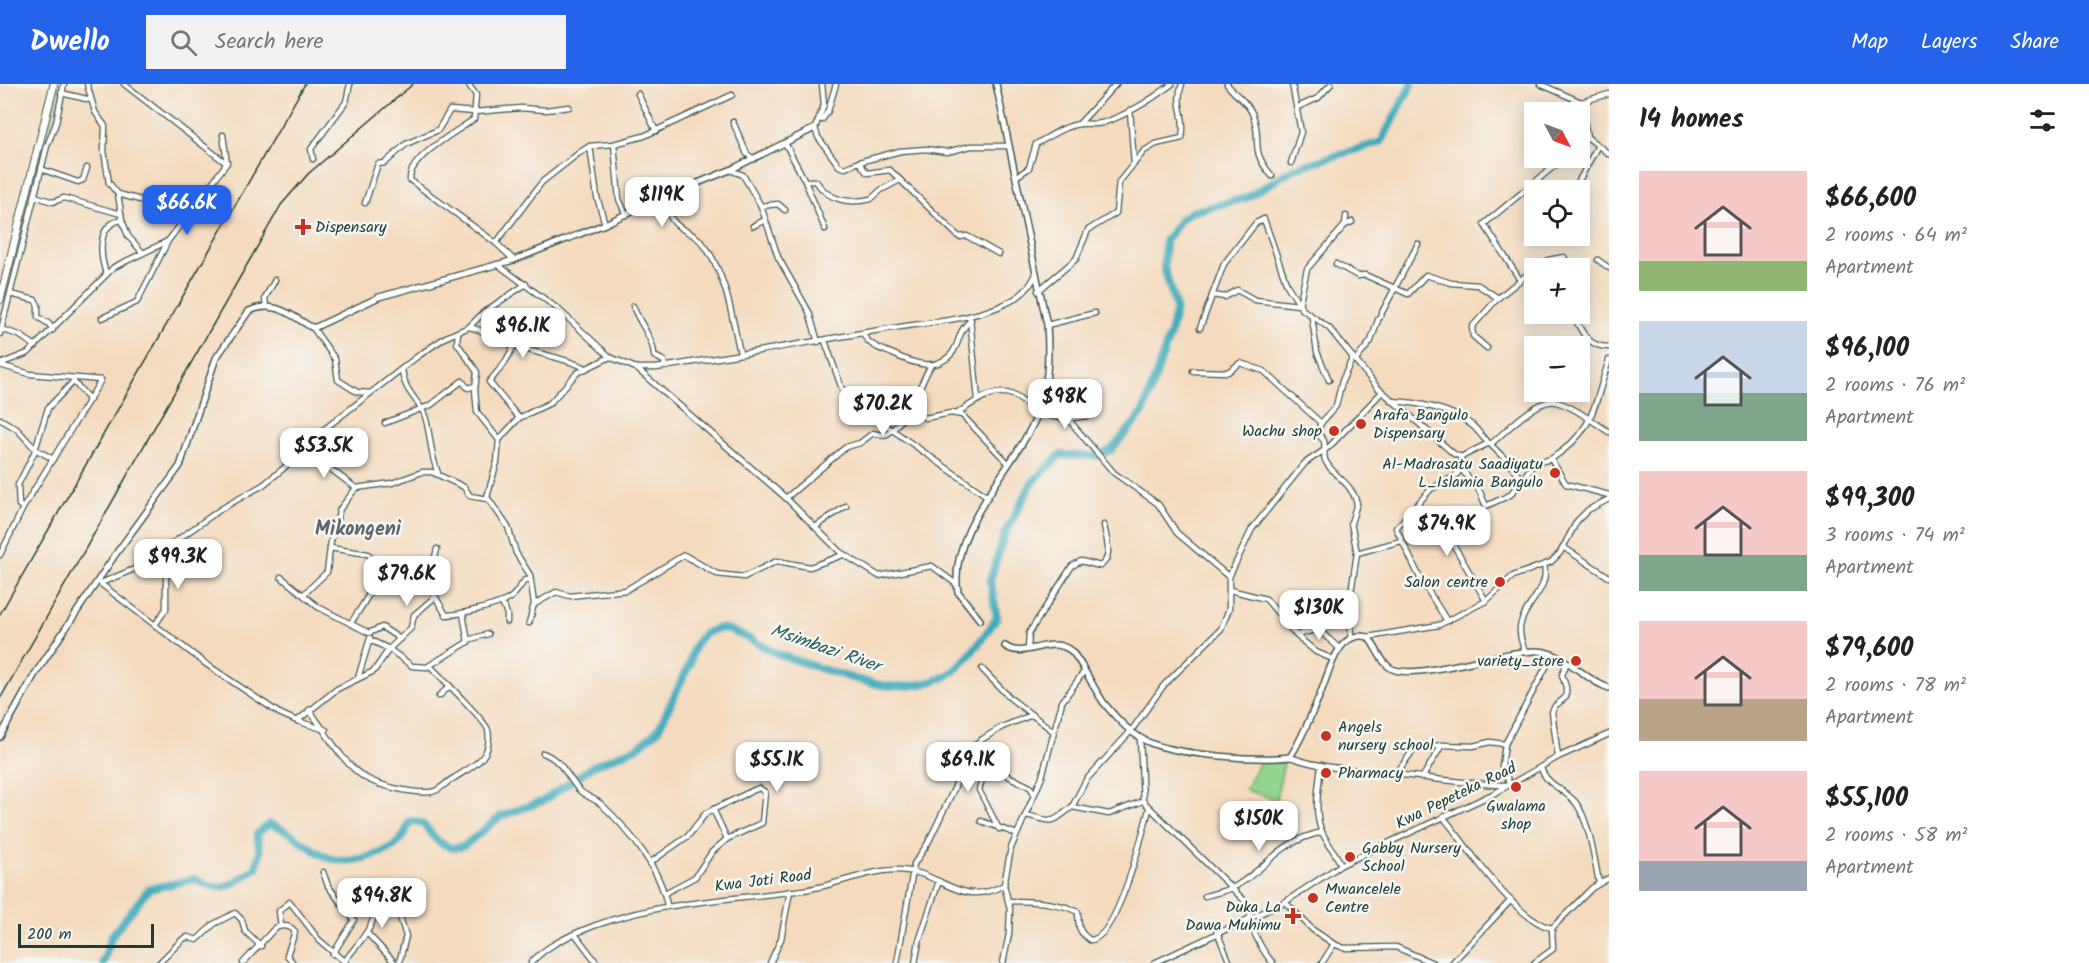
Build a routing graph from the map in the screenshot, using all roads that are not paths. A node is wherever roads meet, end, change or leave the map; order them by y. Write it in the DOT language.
graph roads {
  1 [pos="54,84"];
  2 [pos="64,84"];
  3 [pos="87,84"];
  4 [pos="124,84"];
  5 [pos="350,84"];
  6 [pos="468,84"];
  7 [pos="822,84"];
  8 [pos="836,84"];
  9 [pos="996,84"];
  10 [pos="1116,84"];
  11 [pos="1160,84"];
  12 [pos="1172,84"];
  13 [pos="1182,84"];
  14 [pos="1227,84"];
  15 [pos="1292,84"];
  16 [pos="1331,84"];
  17 [pos="1540,84"];
  18 [pos="1166,89"];
  19 [pos="61,93"];
  20 [pos="639,94"];
  21 [pos="1609,94"];
  22 [pos="732,95"];
  23 [pos="91,100"];
  24 [pos="1581,102"];
  25 [pos="569,106"];
  26 [pos="1298,107"];
  27 [pos="1130,109"];
  28 [pos="475,112"];
  29 [pos="733,122"];
  30 [pos="1079,124"];
  31 [pos="817,126"];
  32 [pos="656,131"];
  33 [pos="223,135"];
  34 [pos="1590,141"];
  35 [pos="785,143"];
  36 [pos="614,144"];
  37 [pos="590,146"];
  38 [pos="1008,146"];
  39 [pos="1597,147"];
  40 [pos="1609,154"];
  41 [pos="313,159"];
  42 [pos="754,159"];
  43 [pos="860,162"];
  44 [pos="227,163"];
  45 [pos="1291,163"];
  46 [pos="1134,164"];
  47 [pos="87,168"];
  48 [pos="1552,168"];
  49 [pos="41,169"];
  50 [pos="730,170"];
  51 [pos="1272,176"];
  52 [pos="1016,177"];
  53 [pos="900,180"];
  54 [pos="1579,180"];
  55 [pos="805,181"];
  56 [pos="117,194"];
  57 [pos="35,196"];
  58 [pos="664,198"];
  59 [pos="365,202"];
  60 [pos="761,206"];
  61 [pos="785,210"];
  62 [pos="121,214"];
  63 [pos="626,215"];
  64 [pos="1346,216"];
  65 [pos="187,219"];
  66 [pos="122,220"];
  67 [pos="765,220"];
  68 [pos="1352,222"];
  69 [pos="605,224"];
  70 [pos="1345,225"];
  71 [pos="753,226"];
  72 [pos="825,229"];
  73 [pos="168,241"];
  74 [pos="496,243"];
  75 [pos="1418,244"];
  76 [pos="143,253"];
  77 [pos="999,254"];
  78 [pos="514,260"];
  79 [pos="1598,260"];
  80 [pos="497,264"];
  81 [pos="1336,264"];
  82 [pos="1609,268"];
  83 [pos="106,273"];
  84 [pos="1035,276"];
  85 [pos="1524,277"];
  86 [pos="275,280"];
  87 [pos="1520,280"];
  88 [pos="526,284"];
  89 [pos="1396,289"];
  90 [pos="1038,291"];
  91 [pos="10,294"];
  92 [pos="1212,295"];
  93 [pos="1498,298"];
  94 [pos="0,300"];
  95 [pos="1299,305"];
  96 [pos="266,306"];
  97 [pos="633,306"];
  98 [pos="1095,313"];
  99 [pos="102,318"];
  100 [pos="970,318"];
  101 [pos="1312,318"];
  102 [pos="1577,324"];
  103 [pos="1047,325"];
  104 [pos="469,327"];
  105 [pos="313,328"];
  106 [pos="1200,328"];
  107 [pos="52,330"];
  108 [pos="1,331"];
  109 [pos="458,332"];
  110 [pos="863,334"];
  111 [pos="825,341"];
  112 [pos="818,342"];
  113 [pos="36,346"];
  114 [pos="514,346"];
  115 [pos="1609,347"];
  116 [pos="1487,348"];
  117 [pos="740,353"];
  118 [pos="610,357"];
  119 [pos="1354,359"];
  120 [pos="1609,360"];
  121 [pos="0,364"];
  122 [pos="931,365"];
  123 [pos="665,366"];
  124 [pos="586,368"];
  125 [pos="636,368"];
  126 [pos="402,369"];
  127 [pos="1193,371"];
  128 [pos="73,380"];
  129 [pos="1329,380"];
  130 [pos="475,386"];
  131 [pos="1382,392"];
  132 [pos="370,393"];
  133 [pos="90,400"];
  134 [pos="978,400"];
  135 [pos="1391,400"];
  136 [pos="421,408"];
  137 [pos="909,408"];
  138 [pos="1038,412"];
  139 [pos="958,413"];
  140 [pos="1093,415"];
  141 [pos="519,418"];
  142 [pos="0,419"];
  143 [pos="1068,419"];
  144 [pos="1591,419"];
  145 [pos="385,423"];
  146 [pos="1321,423"];
  147 [pos="891,429"];
  148 [pos="1609,432"];
  149 [pos="499,440"];
  150 [pos="1490,444"];
  151 [pos="34,449"];
  152 [pos="1325,451"];
  153 [pos="1461,457"];
  154 [pos="53,459"];
  155 [pos="1551,459"];
  156 [pos="290,461"];
  157 [pos="1008,463"];
  158 [pos="1510,464"];
  159 [pos="1534,464"];
  160 [pos="1461,469"];
  161 [pos="438,473"];
  162 [pos="1521,479"];
  163 [pos="356,488"];
  164 [pos="988,497"];
  165 [pos="1609,497"];
  166 [pos="786,498"];
  167 [pos="488,499"];
  168 [pos="846,506"];
  169 [pos="23,508"];
  170 [pos="1403,522"];
  171 [pos="1104,525"];
  172 [pos="815,527"];
  173 [pos="1401,541"];
  174 [pos="166,547"];
  175 [pos="1563,547"];
  176 [pos="330,548"];
  177 [pos="437,549"];
  178 [pos="1357,553"];
  179 [pos="0,555"];
  180 [pos="843,555"];
  181 [pos="1544,566"];
  182 [pos="281,577"];
  183 [pos="1229,577"];
  184 [pos="1609,577"];
  185 [pos="530,580"];
  186 [pos="98,584"];
  187 [pos="957,584"];
  188 [pos="1230,590"];
  189 [pos="304,594"];
  190 [pos="435,597"];
  191 [pos="1486,601"];
  192 [pos="502,603"];
  193 [pos="534,604"];
  194 [pos="463,614"];
  195 [pos="980,620"];
  196 [pos="1447,621"];
  197 [pos="507,622"];
  198 [pos="529,622"];
  199 [pos="351,623"];
  200 [pos="155,625"];
  201 [pos="373,633"];
  202 [pos="488,634"];
  203 [pos="1298,636"];
  204 [pos="1368,637"];
  205 [pos="400,639"];
  206 [pos="1351,639"];
  207 [pos="370,640"];
  208 [pos="468,640"];
  209 [pos="1005,646"];
  210 [pos="389,649"];
  211 [pos="1028,649"];
  212 [pos="1340,649"];
  213 [pos="1525,652"];
  214 [pos="1553,654"];
  215 [pos="1333,659"];
  216 [pos="1567,662"];
  217 [pos="430,666"];
  218 [pos="982,669"];
  219 [pos="1083,673"];
  220 [pos="358,678"];
  221 [pos="450,686"];
  222 [pos="1609,688"];
  223 [pos="439,696"];
  224 [pos="309,710"];
  225 [pos="1032,714"];
  226 [pos="297,721"];
  227 [pos="326,730"];
  228 [pos="1053,731"];
  229 [pos="1131,731"];
  230 [pos="1,732"];
  231 [pos="1609,734"];
  232 [pos="1140,738"];
  233 [pos="975,744"];
  234 [pos="1505,744"];
  235 [pos="1442,745"];
  236 [pos="543,753"];
  237 [pos="1290,757"];
  238 [pos="1558,757"];
  239 [pos="994,763"];
  240 [pos="1321,765"];
  241 [pos="1541,768"];
  242 [pos="1396,774"];
  243 [pos="1422,778"];
  244 [pos="1510,785"];
  245 [pos="1034,793"];
  246 [pos="1143,801"];
  247 [pos="1072,807"];
  248 [pos="713,809"];
  249 [pos="1149,809"];
  250 [pos="1026,814"];
  251 [pos="1443,818"];
  252 [pos="981,821"];
  253 [pos="999,829"];
  254 [pos="1322,832"];
  255 [pos="1017,834"];
  256 [pos="728,839"];
  257 [pos="651,862"];
  258 [pos="1341,865"];
  259 [pos="911,871"];
  260 [pos="323,872"];
  261 [pos="1609,878"];
  262 [pos="939,881"];
  263 [pos="374,883"];
  264 [pos="1599,883"];
  265 [pos="1004,885"];
  266 [pos="1232,888"];
  267 [pos="790,891"];
  268 [pos="665,893"];
  269 [pos="1205,896"];
  270 [pos="1511,900"];
  271 [pos="1010,901"];
  272 [pos="1285,902"];
  273 [pos="667,905"];
  274 [pos="375,917"];
  275 [pos="1250,917"];
  276 [pos="281,926"];
  277 [pos="1552,928"];
  278 [pos="1217,932"];
  279 [pos="367,933"];
  280 [pos="575,934"];
  281 [pos="1334,944"];
  282 [pos="261,946"];
  283 [pos="333,954"];
  284 [pos="345,962"];
  285 [pos="159,963"];
  286 [pos="243,963"];
  287 [pos="293,963"];
  288 [pos="397,963"];
  289 [pos="531,963"];
  290 [pos="597,963"];
  291 [pos="770,963"];
  292 [pos="897,963"];
  293 [pos="915,963"];
  294 [pos="1003,963"];
  295 [pos="1154,963"];
  296 [pos="1230,963"];
  297 [pos="1273,963"];
  298 [pos="1322,963"];
  299 [pos="1433,963"];
  300 [pos="1452,963"];
  301 [pos="1534,963"];
  1 -- 94 [label="main road"];
  2 -- 19 [label="street"];
  3 -- 23 [label="street"];
  4 -- 44 [label="street"];
  5 -- 41 [label="street"];
  6 -- 28 [label="street"];
  7 -- 31 [label="street"];
  8 -- 31 [label="street"];
  9 -- 38 [label="street"];
  10 -- 30 [label="street"];
  11 -- 18 [label="street"];
  12 -- 18 [label="street"];
  13 -- 46 [label="street"];
  14 -- 51 [label="street"];
  15 -- 26 [label="street"];
  16 -- 26 [label="street"];
  17 -- 24 [label="street"];
  18 -- 27 [label="street"];
  19 -- 23 [label="street"];
  19 -- 49 [label="street"];
  20 -- 32 [label="street"];
  21 -- 24 [label="street"];
  22 -- 32 [label="street"];
  23 -- 56 [label="street"];
  25 -- 28 [label="street"];
  26 -- 45 [label="street"];
  27 -- 30 [label="street"];
  27 -- 46 [label="street"];
  28 -- 59 [label="street"];
  28 -- 74 [label="street"];
  29 -- 42 [label="street"];
  30 -- 52 [label="street"];
  31 -- 35 [label="street"];
  31 -- 43 [label="street"];
  32 -- 36 [label="street"];
  33 -- 44 [label="street"];
  34 -- 39 [label="street"];
  35 -- 42 [label="street"];
  35 -- 55 [label="street"];
  36 -- 37 [label="street"];
  36 -- 63 [label="street"];
  37 -- 69 [label="street"];
  37 -- 74 [label="street"];
  38 -- 43 [label="street"];
  38 -- 52 [label="street"];
  39 -- 40 [label="street"];
  39 -- 54 [label="street"];
  42 -- 50 [label="street"];
  43 -- 53 [label="street"];
  44 -- 65 [label="street"];
  46 -- 90 [label="street"];
  47 -- 49 [label="street"];
  48 -- 87 [label="street"];
  49 -- 57 [label="street"];
  50 -- 58 [label="street"];
  50 -- 60 [label="street"];
  52 -- 84 [label="street"];
  53 -- 55 [label="street"];
  53 -- 77 [label="street"];
  55 -- 72 [label="street"];
  56 -- 62 [label="street"];
  56 -- 65 [label="street"];
  57 -- 62 [label="street"];
  57 -- 91 [label="street"];
  58 -- 63 [label="street"];
  58 -- 117 [label="street"];
  60 -- 61 [label="street"];
  60 -- 67 [label="street"];
  62 -- 66 [label="street"];
  63 -- 69 [label="street"];
  64 -- 70 [label="street"];
  65 -- 73 [label="street"];
  66 -- 76 [label="street"];
  66 -- 83 [label="street"];
  67 -- 71 [label="street"];
  67 -- 112 [label="street"];
  68 -- 70 [label="street"];
  69 -- 78 [label="street"];
  70 -- 95 [label="street"];
  73 -- 76 [label="street"];
  73 -- 99 [label="street"];
  74 -- 78 [label="street"];
  75 -- 89 [label="street"];
  76 -- 83 [label="street"];
  78 -- 80 [label="street"];
  79 -- 82 [label="street"];
  80 -- 88 [label="street"];
  80 -- 105 [label="street"];
  81 -- 89 [label="street"];
  83 -- 107 [label="street"];
  84 -- 90 [label="street"];
  84 -- 100 [label="street"];
  85 -- 87 [label="street"];
  86 -- 96 [label="street"];
  87 -- 93 [label="street"];
  88 -- 104 [label="street"];
  88 -- 118 [label="street"];
  89 -- 93 [label="street"];
  89 -- 119 [label="street"];
  90 -- 103 [label="street"];
  91 -- 107 [label="street"];
  91 -- 108 [label="street"];
  92 -- 95 [label="street"];
  92 -- 95 [label="street"];
  92 -- 106 [label="street"];
  93 -- 116 [label="street"];
  95 -- 101 [label="street"];
  96 -- 105 [label="street"];
  96 -- 186 [label="street"];
  97 -- 123 [label="street"];
  98 -- 103 [label="street"];
  100 -- 110 [label="street"];
  100 -- 122 [label="street"];
  100 -- 134 [label="street"];
  101 -- 119 [label="street"];
  101 -- 129 [label="street"];
  102 -- 115 [label="street"];
  103 -- 138 [label="street"];
  104 -- 109 [label="street"];
  104 -- 114 [label="street"];
  105 -- 132 [label="street"];
  107 -- 113 [label="street"];
  108 -- 113 [label="street"];
  109 -- 126 [label="street"];
  109 -- 130 [label="street"];
  110 -- 111 [label="street"];
  110 -- 122 [label="street"];
  111 -- 112 [label="street"];
  111 -- 147 [label="street"];
  112 -- 117 [label="street"];
  113 -- 121 [label="street"];
  114 -- 124 [label="street"];
  114 -- 141 [label="street"];
  117 -- 123 [label="street"];
  118 -- 124 [label="street"];
  118 -- 125 [label="street"];
  119 -- 131 [label="street"];
  119 -- 146 [label="street"];
  120 -- 144 [label="street"];
  121 -- 128 [label="street"];
  122 -- 137 [label="street"];
  123 -- 125 [label="street"];
  124 -- 141 [label="street"];
  125 -- 166 [label="street"];
  126 -- 132 [label="street"];
  126 -- 136 [label="street"];
  127 -- 146 [label="street"];
  128 -- 133 [label="street"];
  128 -- 133 [label="street"];
  128 -- 151 [label="street"];
  130 -- 136 [label="street"];
  130 -- 149 [label="street"];
  131 -- 135 [label="street"];
  131 -- 152 [label="street"];
  132 -- 156 [label="street"];
  133 -- 154 [label="street"];
  134 -- 138 [label="street"];
  134 -- 139 [label="street"];
  135 -- 150 [label="street"];
  135 -- 153 [label="street"];
  136 -- 145 [label="street"];
  136 -- 161 [label="street"];
  137 -- 139 [label="street"];
  137 -- 147 [label="street"];
  138 -- 143 [label="street"];
  138 -- 157 [label="street"];
  139 -- 157 [label="street"];
  140 -- 143 [label="street"];
  141 -- 149 [label="street"];
  142 -- 151 [label="street"];
  143 -- 183 [label="street"];
  144 -- 148 [label="street"];
  144 -- 150 [label="street"];
  144 -- 155 [label="street"];
  146 -- 152 [label="street"];
  147 -- 164 [label="street"];
  147 -- 166 [label="street"];
  149 -- 167 [label="street"];
  150 -- 153 [label="street"];
  150 -- 158 [label="street"];
  151 -- 154 [label="street"];
  151 -- 169 [label="street"];
  152 -- 178 [label="street"];
  152 -- 183 [label="street"];
  153 -- 160 [label="street"];
  154 -- 169 [label="street"];
  155 -- 159 [label="street"];
  155 -- 165 [label="street"];
  156 -- 163 [label="street"];
  156 -- 174 [label="street"];
  157 -- 164 [label="street"];
  158 -- 159 [label="street"];
  158 -- 162 [label="street"];
  159 -- 162 [label="street"];
  160 -- 162 [label="street"];
  160 -- 170 [label="street"];
  161 -- 163 [label="street"];
  161 -- 167 [label="street"];
  163 -- 176 [label="street"];
  164 -- 187 [label="street"];
  165 -- 175 [label="street"];
  166 -- 172 [label="street"];
  167 -- 185 [label="street"];
  168 -- 172 [label="street"];
  169 -- 179 [label="street"];
  170 -- 173 [label="street"];
  170 -- 191 [label="street"];
  171 -- 211 [label="street"];
  172 -- 180 [label="street"];
  173 -- 178 [label="street"];
  173 -- 196 [label="street"];
  174 -- 186 [label="street"];
  174 -- 200 [label="street"];
  175 -- 181 [label="street"];
  175 -- 184 [label="street"];
  176 -- 189 [label="street"];
  176 -- 199 [label="street"];
  177 -- 190 [label="street"];
  178 -- 206 [label="street"];
  180 -- 187 [label="street"];
  180 -- 193 [label="street"];
  181 -- 191 [label="street"];
  181 -- 213 [label="street"];
  182 -- 189 [label="street"];
  183 -- 188 [label="street"];
  185 -- 192 [label="street"];
  185 -- 193 [label="street"];
  186 -- 200 [label="street"];
  186 -- 230 [label="street"];
  187 -- 195 [label="street"];
  188 -- 203 [label="street"];
  188 -- 229 [label="street"];
  189 -- 199 [label="street"];
  190 -- 194 [label="street"];
  190 -- 205 [label="street"];
  191 -- 196 [label="street"];
  192 -- 194 [label="street"];
  192 -- 197 [label="street"];
  193 -- 198 [label="street"];
  194 -- 208 [label="street"];
  196 -- 204 [label="street"];
  199 -- 201 [label="street"];
  200 -- 226 [label="street"];
  201 -- 205 [label="street"];
  201 -- 207 [label="street"];
  202 -- 208 [label="street"];
  203 -- 212 [label="street"];
  203 -- 215 [label="street"];
  204 -- 206 [label="street"];
  204 -- 213 [label="street"];
  205 -- 210 [label="street"];
  206 -- 212 [label="street"];
  207 -- 210 [label="street"];
  207 -- 220 [label="street"];
  208 -- 217 [label="street"];
  209 -- 211 [label="street"];
  210 -- 217 [label="street"];
  210 -- 220 [label="street"];
  211 -- 219 [label="street"];
  212 -- 215 [label="street"];
  213 -- 214 [label="street"];
  214 -- 216 [label="street"];
  214 -- 234 [label="street"];
  215 -- 237 [label="street"];
  216 -- 222 [label="street"];
  216 -- 238 [label="street"];
  217 -- 221 [label="street"];
  218 -- 225 [label="street"];
  219 -- 228 [label="street"];
  219 -- 229 [label="street"];
  220 -- 224 [label="street"];
  221 -- 223 [label="street"];
  221 -- 227 [label="street"];
  224 -- 226 [label="street"];
  224 -- 227 [label="street"];
  225 -- 228 [label="street"];
  225 -- 233 [label="street"];
  226 -- 227 [label="street"];
  228 -- 245 [label="street"];
  229 -- 232 [label="street"];
  229 -- 247 [label="street"];
  231 -- 238 [label="street, Kwa Pepeteka Road"];
  232 -- 237 [label="street"];
  232 -- 246 [label="street"];
  233 -- 239 [label="street"];
  233 -- 259 [label="street"];
  234 -- 235 [label="street"];
  234 -- 244 [label="street"];
  235 -- 242 [label="street"];
  235 -- 243 [label="street"];
  236 -- 257 [label="street"];
  237 -- 240 [label="street"];
  238 -- 241 [label="street, Kwa Pepeteka Road"];
  239 -- 245 [label="street"];
  239 -- 253 [label="street"];
  240 -- 242 [label="street"];
  240 -- 254 [label="street"];
  241 -- 244 [label="street, Kwa Pepeteka Road"];
  241 -- 264 [label="street"];
  242 -- 243 [label="street"];
  243 -- 244 [label="street"];
  244 -- 251 [label="street, Kwa Pepeteka Road"];
  245 -- 250 [label="street"];
  246 -- 247 [label="street"];
  246 -- 249 [label="street"];
  247 -- 250 [label="street"];
  248 -- 256 [label="street"];
  248 -- 256 [label="street"];
  248 -- 257 [label="street"];
  249 -- 266 [label="street"];
  249 -- 271 [label="street"];
  250 -- 255 [label="street"];
  251 -- 258 [label="street, Kwa Pepeteka Road"];
  251 -- 270 [label="street"];
  252 -- 253 [label="street"];
  253 -- 255 [label="street"];
  254 -- 258 [label="street"];
  254 -- 266 [label="street"];
  255 -- 265 [label="street"];
  256 -- 268 [label="street"];
  257 -- 268 [label="street"];
  258 -- 272 [label="street, Kwa Pepeteka Road"];
  259 -- 262 [label="street, Kwa Joti Road"];
  259 -- 267 [label="street, Kwa Joti Road"];
  259 -- 292 [label="street"];
  260 -- 283 [label="street"];
  261 -- 264 [label="street"];
  262 -- 265 [label="street, Kwa Joti Road"];
  262 -- 293 [label="street"];
  263 -- 274 [label="street"];
  264 -- 277 [label="street"];
  265 -- 271 [label="street"];
  266 -- 269 [label="street"];
  266 -- 275 [label="street"];
  267 -- 273 [label="street, Kwa Joti Road"];
  267 -- 291 [label="street"];
  268 -- 273 [label="street"];
  270 -- 277 [label="street"];
  270 -- 300 [label="street"];
  271 -- 294 [label="street"];
  272 -- 275 [label="street, Kwa Pepeteka Road"];
  272 -- 281 [label="street"];
  273 -- 280 [label="street, Kwa Joti Road"];
  274 -- 279 [label="street"];
  274 -- 288 [label="street"];
  275 -- 278 [label="street, Kwa Pepeteka Road"];
  275 -- 297 [label="street"];
  276 -- 282 [label="street"];
  276 -- 283 [label="street"];
  276 -- 287 [label="street"];
  277 -- 301 [label="street"];
  278 -- 295 [label="street, Kwa Pepeteka Road"];
  278 -- 296 [label="street"];
  279 -- 284 [label="street"];
  279 -- 288 [label="street"];
  280 -- 289 [label="street, Kwa Joti Road"];
  280 -- 290 [label="street"];
  281 -- 298 [label="street"];
  281 -- 299 [label="street"];
  282 -- 285 [label="street"];
  282 -- 286 [label="street"];
  283 -- 284 [label="street"];
}
